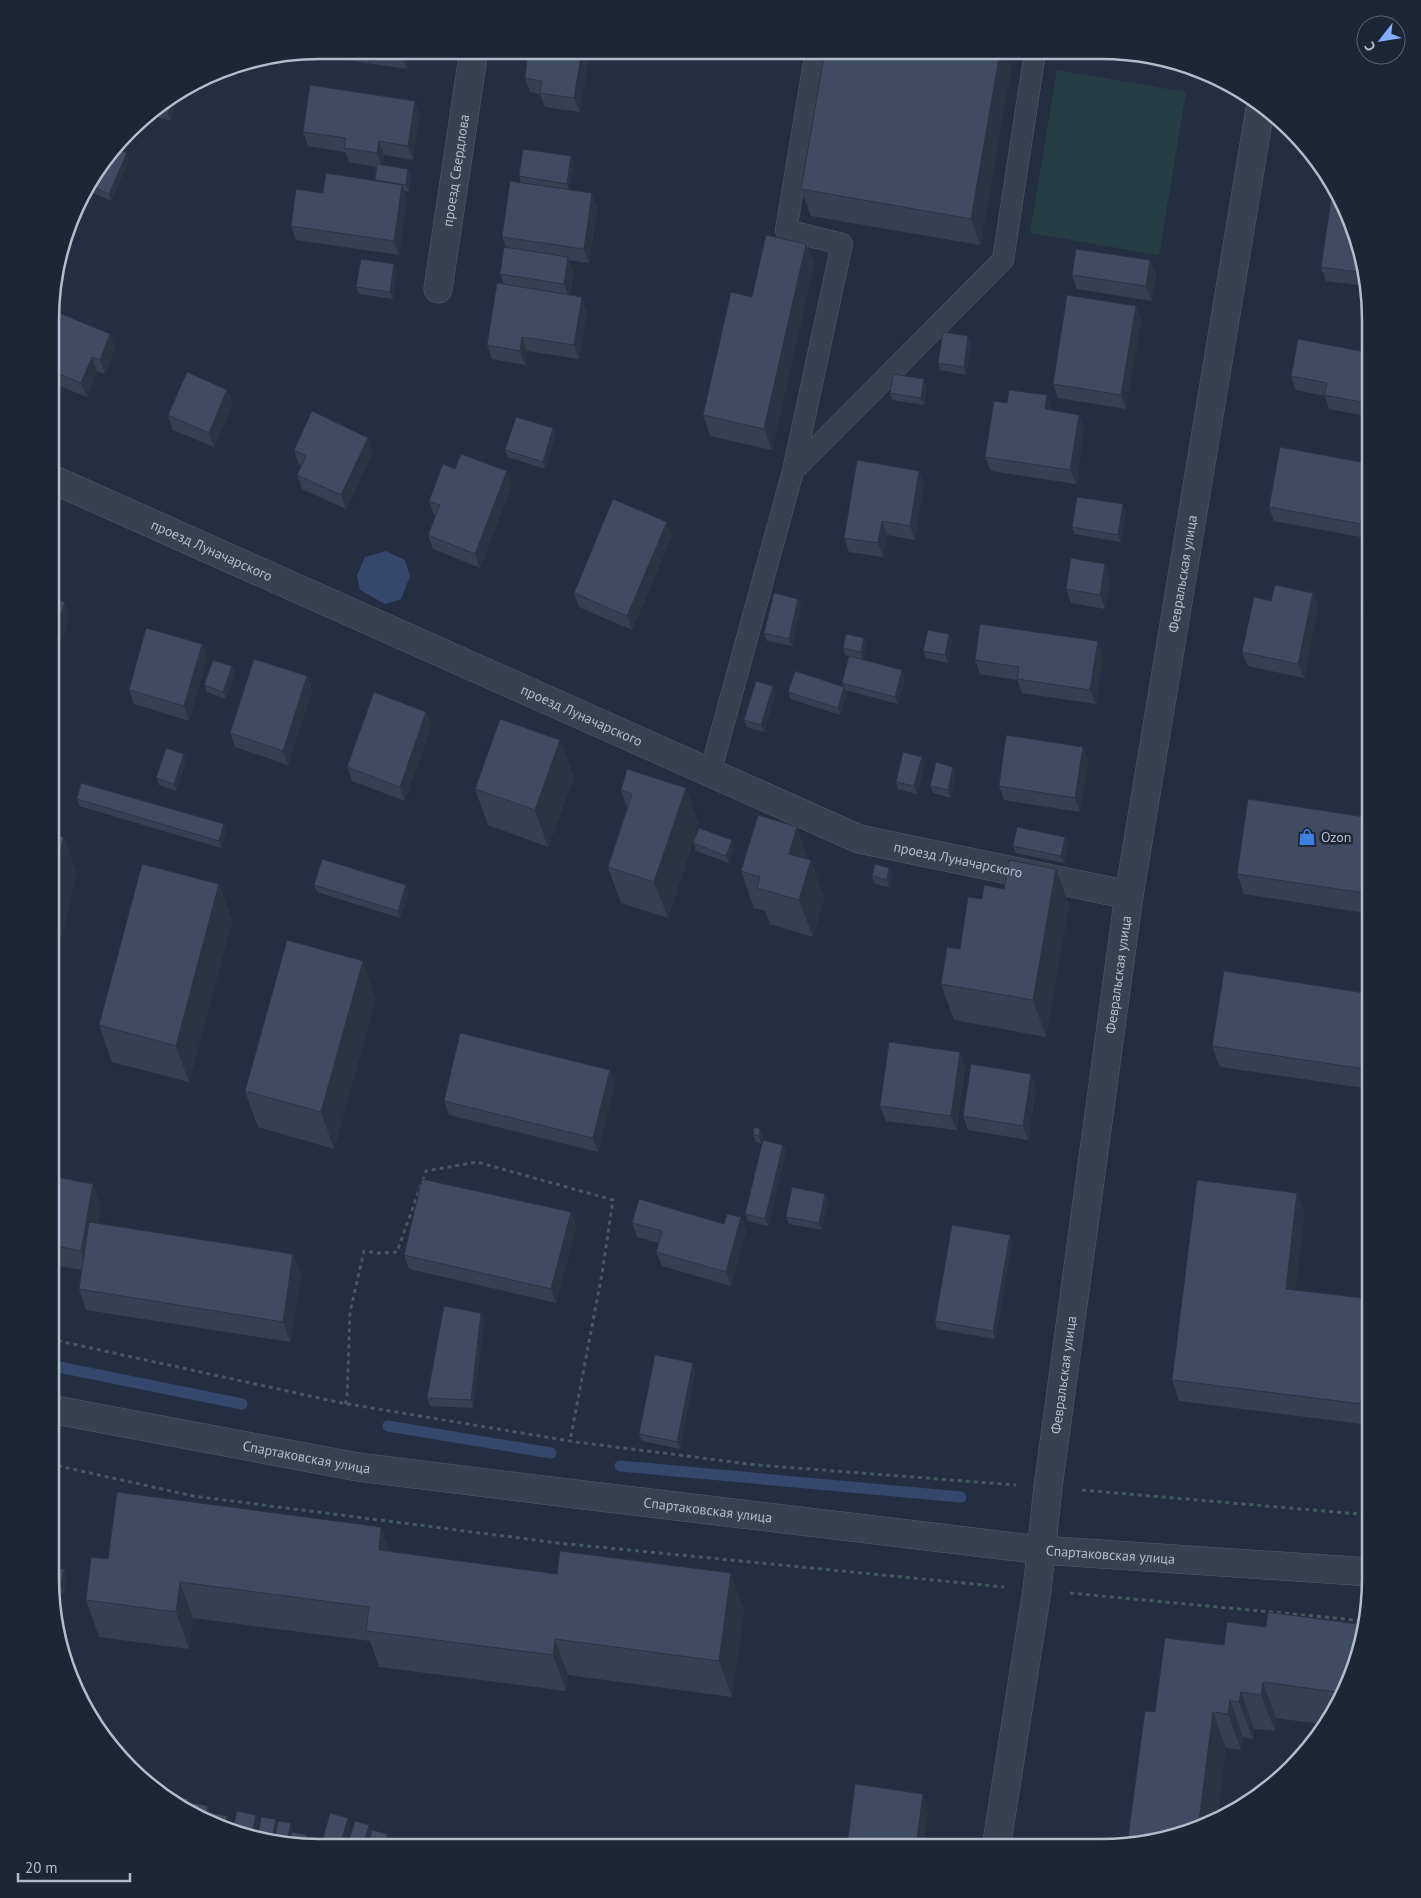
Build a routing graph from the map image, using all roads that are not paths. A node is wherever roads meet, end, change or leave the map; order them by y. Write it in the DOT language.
graph roads {
  1 [pos="473,59"];
  2 [pos="815,59"];
  3 [pos="1034,59"];
  4 [pos="1259,113"];
  5 [pos="438,289"];
  6 [pos="793,471"];
  7 [pos="59,482"];
  8 [pos="710,773"];
  9 [pos="1129,895"];
  10 [pos="59,1411"];
  11 [pos="1042,1550"];
  12 [pos="1362,1571"];
  13 [pos="997,1839"];
  1 -- 5 [label="street, проезд Свердлова"];
  2 -- 6 [label="lane"];
  3 -- 6 [label="lane"];
  4 -- 9 [label="street, Февральская улица"];
  6 -- 8 [label="lane"];
  7 -- 8 [label="street, проезд Луначарского"];
  8 -- 9 [label="street, проезд Луначарского"];
  9 -- 11 [label="street, Февральская улица"];
  10 -- 11 [label="street, Спартаковская улица"];
  11 -- 12 [label="street, Спартаковская улица"];
  11 -- 13 [label="street, Февральская улица"];
}
